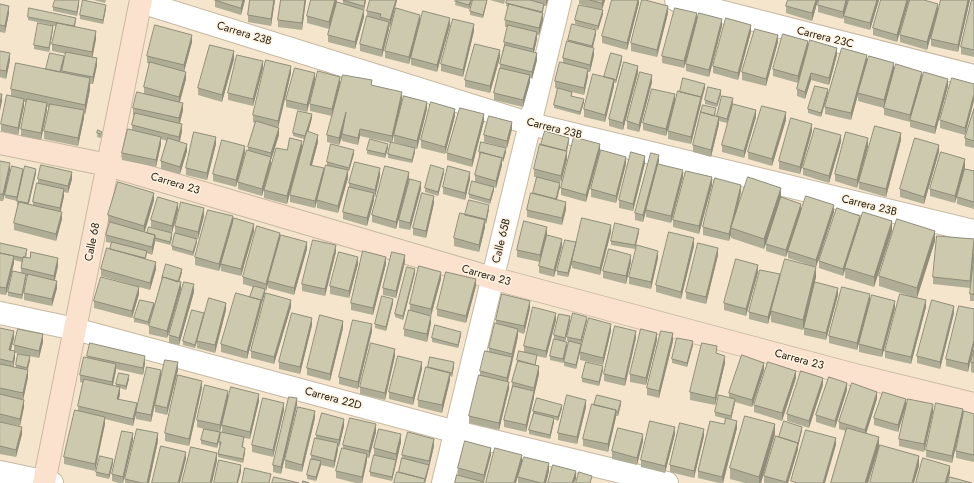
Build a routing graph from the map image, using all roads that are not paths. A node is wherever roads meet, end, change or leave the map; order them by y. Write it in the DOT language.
graph roads {
  1 [pos="560,0"];
  2 [pos="676,0"];
  3 [pos="141,1"];
  4 [pos="974,76"];
  5 [pos="531,124"];
  6 [pos="0,143"];
  7 [pos="108,165"];
  8 [pos="974,231"];
  9 [pos="492,278"];
  10 [pos="0,313"];
  11 [pos="75,329"];
  12 [pos="974,404"];
  13 [pos="456,432"];
  14 [pos="0,472"];
  15 [pos="47,482"];
  16 [pos="443,483"];
  17 [pos="667,483"];
  1 -- 5 [label="street, Calle 65B"];
  2 -- 4 [label="street, Carrera 23C"];
  3 -- 5 [label="street, Carrera 23B"];
  3 -- 7 [label="street, Calle 68"];
  5 -- 8 [label="street, Carrera 23B"];
  5 -- 9 [label="street, Calle 65B"];
  6 -- 7 [label="street, Carrera 23"];
  7 -- 9 [label="street, Carrera 23"];
  7 -- 11 [label="street, Calle 68"];
  9 -- 12 [label="street, Carrera 23"];
  9 -- 13 [label="street, Calle 65B"];
  10 -- 11 [label="street, Carrera 22D"];
  11 -- 13 [label="street, Carrera 22D"];
  11 -- 15 [label="street, Calle 68"];
  13 -- 16 [label="street, Calle 65B"];
  13 -- 17 [label="street, Carrera 22D"];
  14 -- 15 [label="street"];
}
